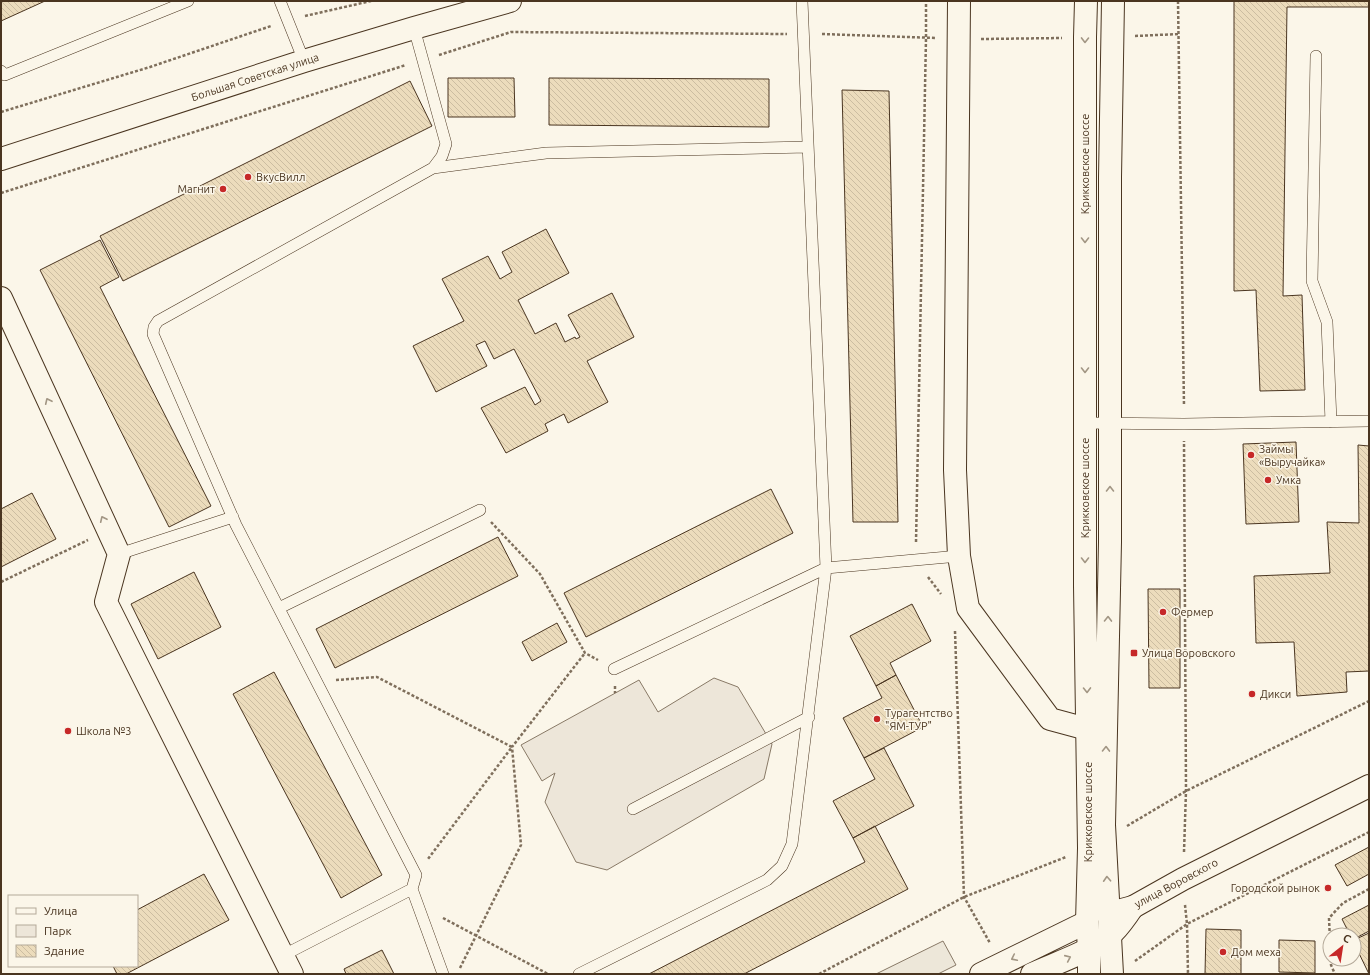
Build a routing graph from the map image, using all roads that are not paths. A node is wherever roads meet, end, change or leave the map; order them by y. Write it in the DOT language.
graph roads {
  1 [pos="188,1"];
  2 [pos="280,1"];
  3 [pos="510,1"];
  4 [pos="802,1"];
  5 [pos="959,1"];
  6 [pos="1086,1"];
  7 [pos="1113,1"];
  8 [pos="414,28"];
  9 [pos="1316,56"];
  10 [pos="304,61"];
  11 [pos="1,72"];
  12 [pos="808,147"];
  13 [pos="1,159"];
  14 [pos="433,168"];
  15 [pos="1,298"];
  16 [pos="1331,422"];
  17 [pos="1369,422"];
  18 [pos="1085,423"];
  19 [pos="1110,424"];
  20 [pos="480,510"];
  21 [pos="233,517"];
  22 [pos="119,554"];
  23 [pos="959,556"];
  24 [pos="826,568"];
  25 [pos="279,608"];
  26 [pos="614,669"];
  27 [pos="809,717"];
  28 [pos="1087,729"];
  29 [pos="1369,786"];
  30 [pos="633,809"];
  31 [pos="1097,843"];
  32 [pos="412,889"];
  33 [pos="1133,906"];
  34 [pos="1109,913"];
  35 [pos="1087,922"];
  36 [pos="1109,936"];
  37 [pos="1089,948"];
  38 [pos="287,965"];
  39 [pos="1121,970"];
  40 [pos="443,974"];
  41 [pos="579,974"];
  42 [pos="981,974"];
  43 [pos="1032,974"];
  44 [pos="1089,974"];
  1 -- 11 [label="lane"];
  2 -- 10 [label="lane"];
  3 -- 8 [label="street, Большая Советская улица"];
  4 -- 12 [label="lane"];
  5 -- 23 [label="street"];
  6 -- 18 [label="street, Крикковское шоссе, one-way"];
  7 -- 19 [label="street"];
  8 -- 10 [label="street, Большая Советская улица"];
  8 -- 14 [label="lane"];
  9 -- 16 [label="lane"];
  10 -- 13 [label="street, Большая Советская улица"];
  12 -- 14 [label="lane"];
  12 -- 24 [label="lane"];
  14 -- 21 [label="lane"];
  22 -- 15 [label="street, one-way"];
  16 -- 17 [label="lane"];
  16 -- 19 [label="lane"];
  18 -- 19 [label="lane"];
  18 -- 28 [label="street, Крикковское шоссе, one-way"];
  31 -- 19 [label="street, one-way"];
  20 -- 25 [label="lane"];
  21 -- 22 [label="lane"];
  21 -- 25 [label="lane"];
  22 -- 38 [label="street"];
  23 -- 24 [label="lane"];
  23 -- 28 [label="street"];
  24 -- 26 [label="lane"];
  24 -- 27 [label="lane"];
  25 -- 32 [label="lane"];
  27 -- 30 [label="lane"];
  27 -- 41 [label="lane"];
  28 -- 31 [label="street, Крикковское шоссе"];
  29 -- 33 [label="street, улица Воровского"];
  34 -- 31 [label="street, one-way"];
  31 -- 35 [label="street, Крикковское шоссе"];
  32 -- 38 [label="lane"];
  32 -- 40 [label="lane"];
  33 -- 34 [label="street, улица Воровского"];
  33 -- 36 [label="street"];
  34 -- 35 [label="street, улица Воровского"];
  34 -- 36 [label="street"];
  35 -- 37 [label="street, Крикковское шоссе"];
  35 -- 42 [label="street, улица Воровского, one-way"];
  36 -- 37 [label="street"];
  36 -- 39 [label="street"];
  43 -- 37 [label="street, one-way"];
  37 -- 44 [label="street, Крикковское шоссе"];
}
